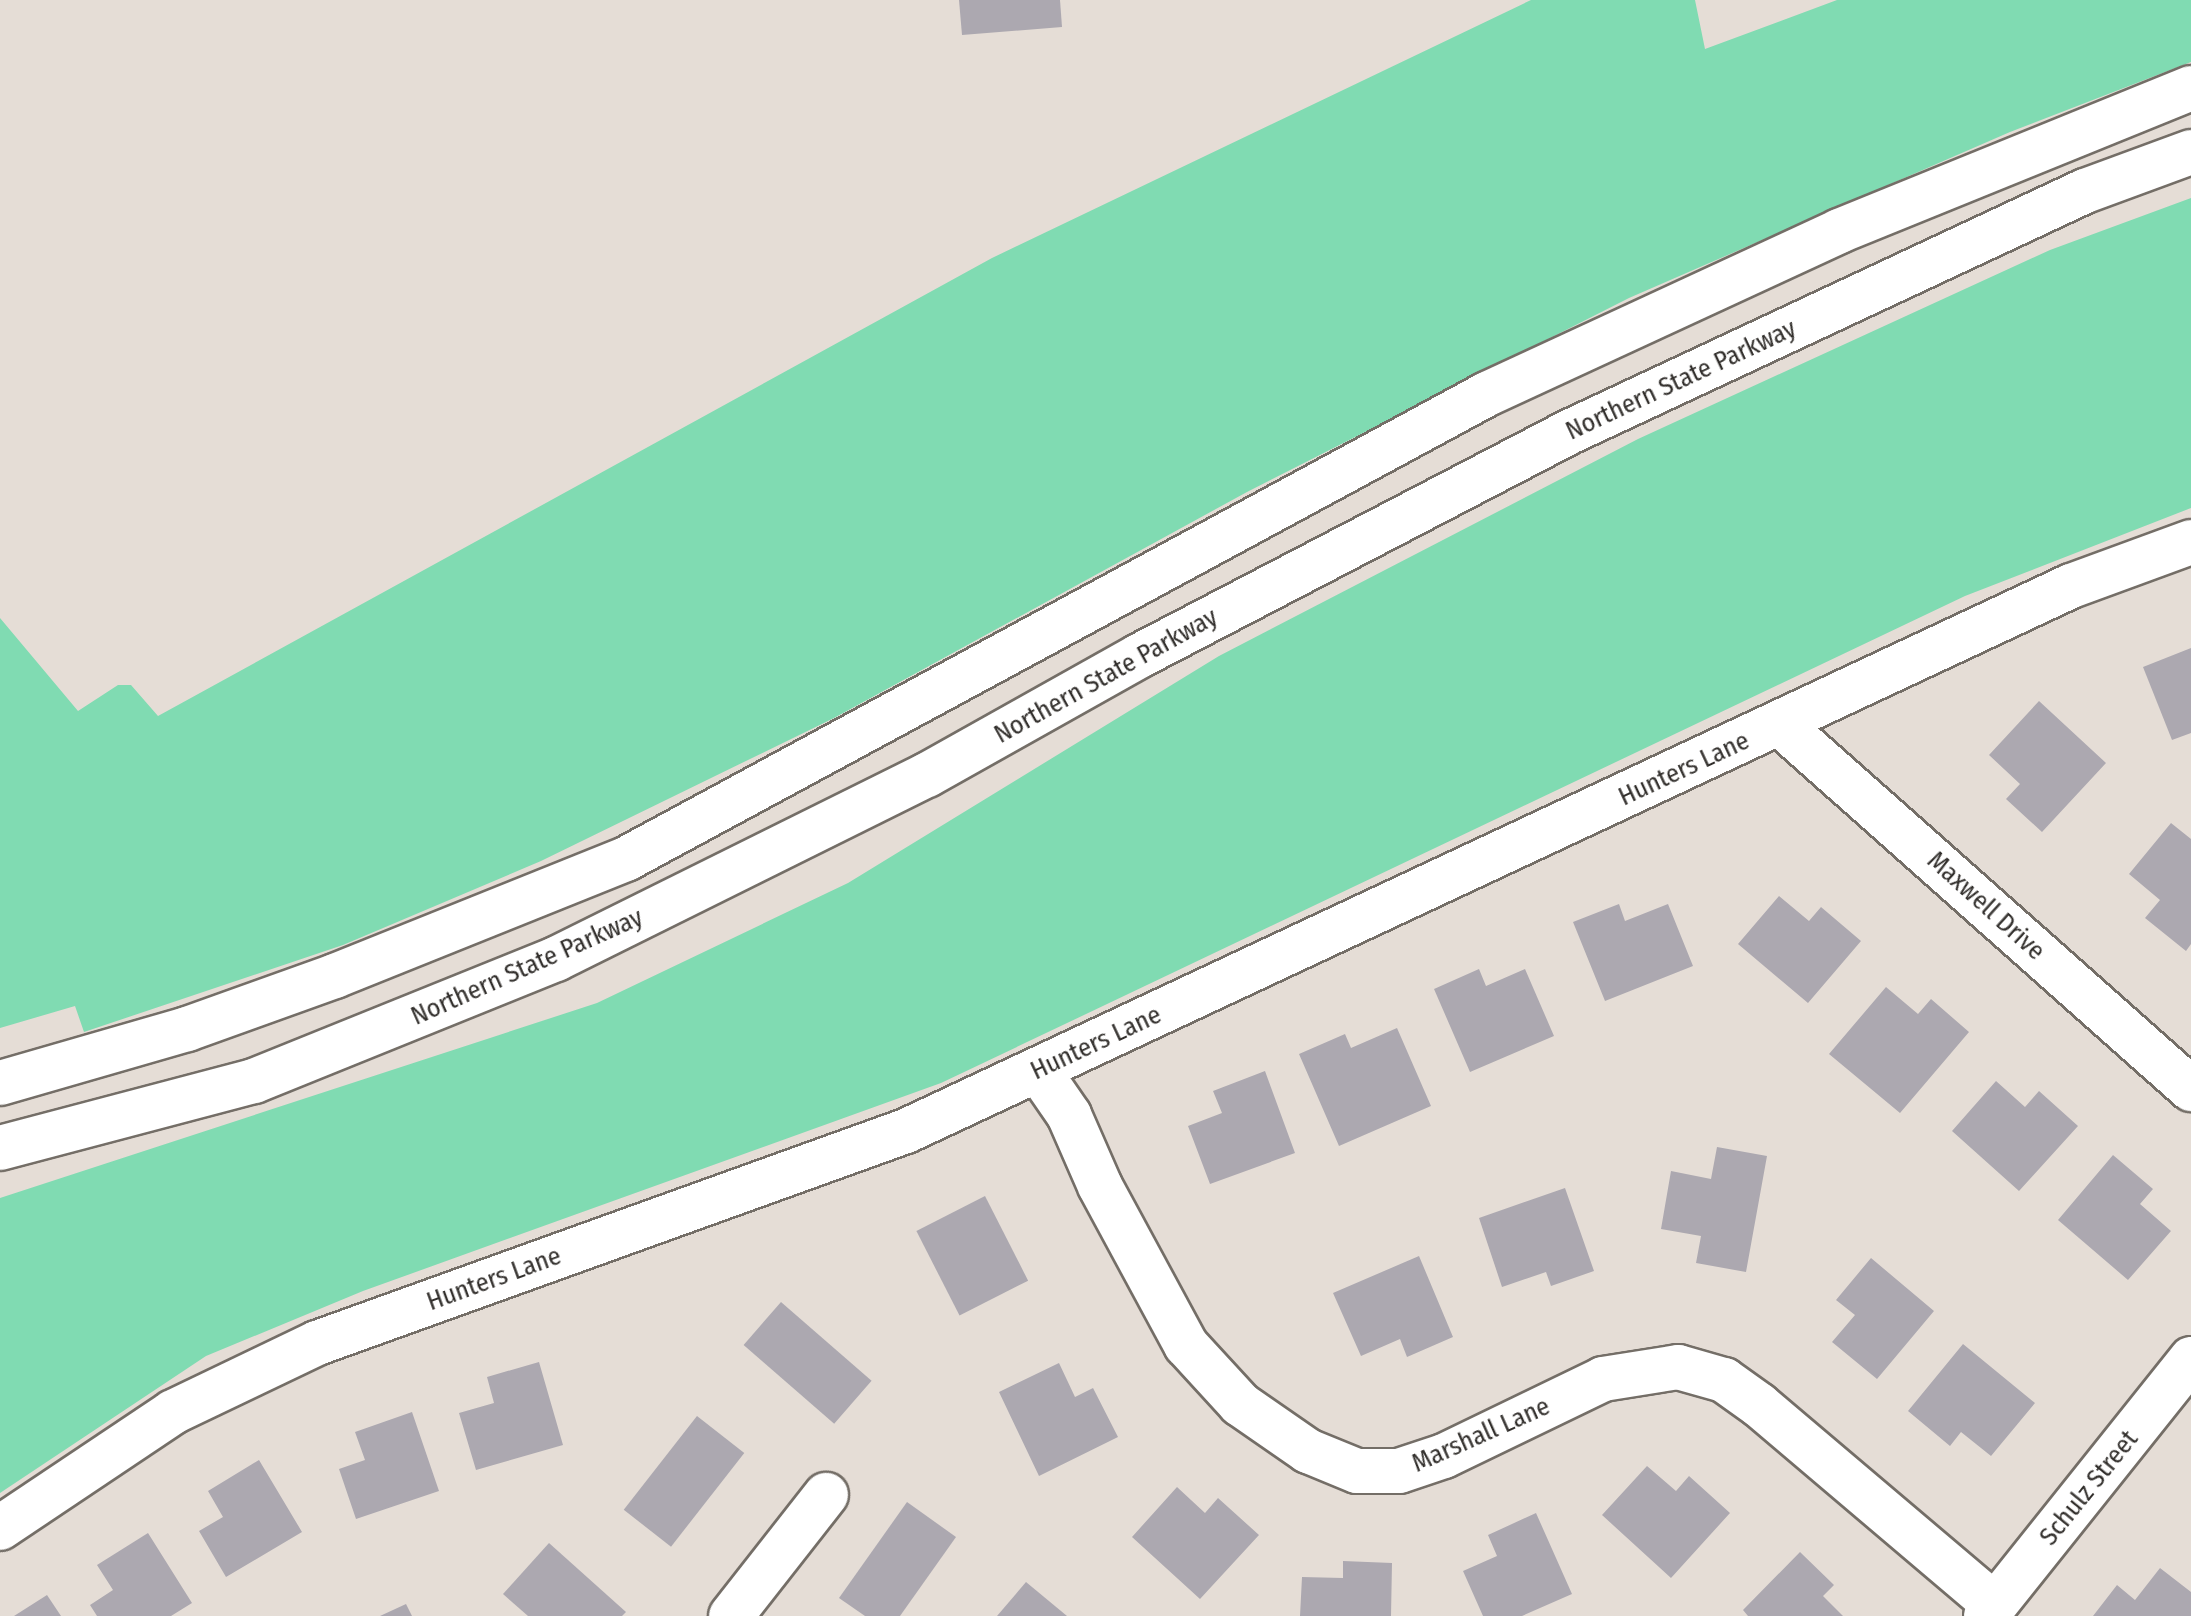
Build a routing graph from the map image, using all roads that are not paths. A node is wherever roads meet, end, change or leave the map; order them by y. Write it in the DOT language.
graph roads {
  1 [pos="2191,88"];
  2 [pos="2191,152"];
  3 [pos="2191,542"];
  4 [pos="1780,724"];
  5 [pos="1038,1070"];
  6 [pos="0,1083"];
  7 [pos="2191,1089"];
  8 [pos="0,1148"];
  9 [pos="2191,1359"];
  10 [pos="826,1495"];
  11 [pos="0,1528"];
  12 [pos="1991,1611"];
  13 [pos="731,1616"];
  1 -- 6 [label="main road"];
  2 -- 8 [label="main road, Northern State Parkway"];
  3 -- 4 [label="main road, Hunters Lane"];
  4 -- 5 [label="main road, Hunters Lane"];
  4 -- 7 [label="main road, Maxwell Drive"];
  5 -- 11 [label="main road, Hunters Lane"];
  5 -- 12 [label="main road, Marshall Lane"];
  9 -- 12 [label="main road, Schulz Street"];
  10 -- 13 [label="main road"];
}
